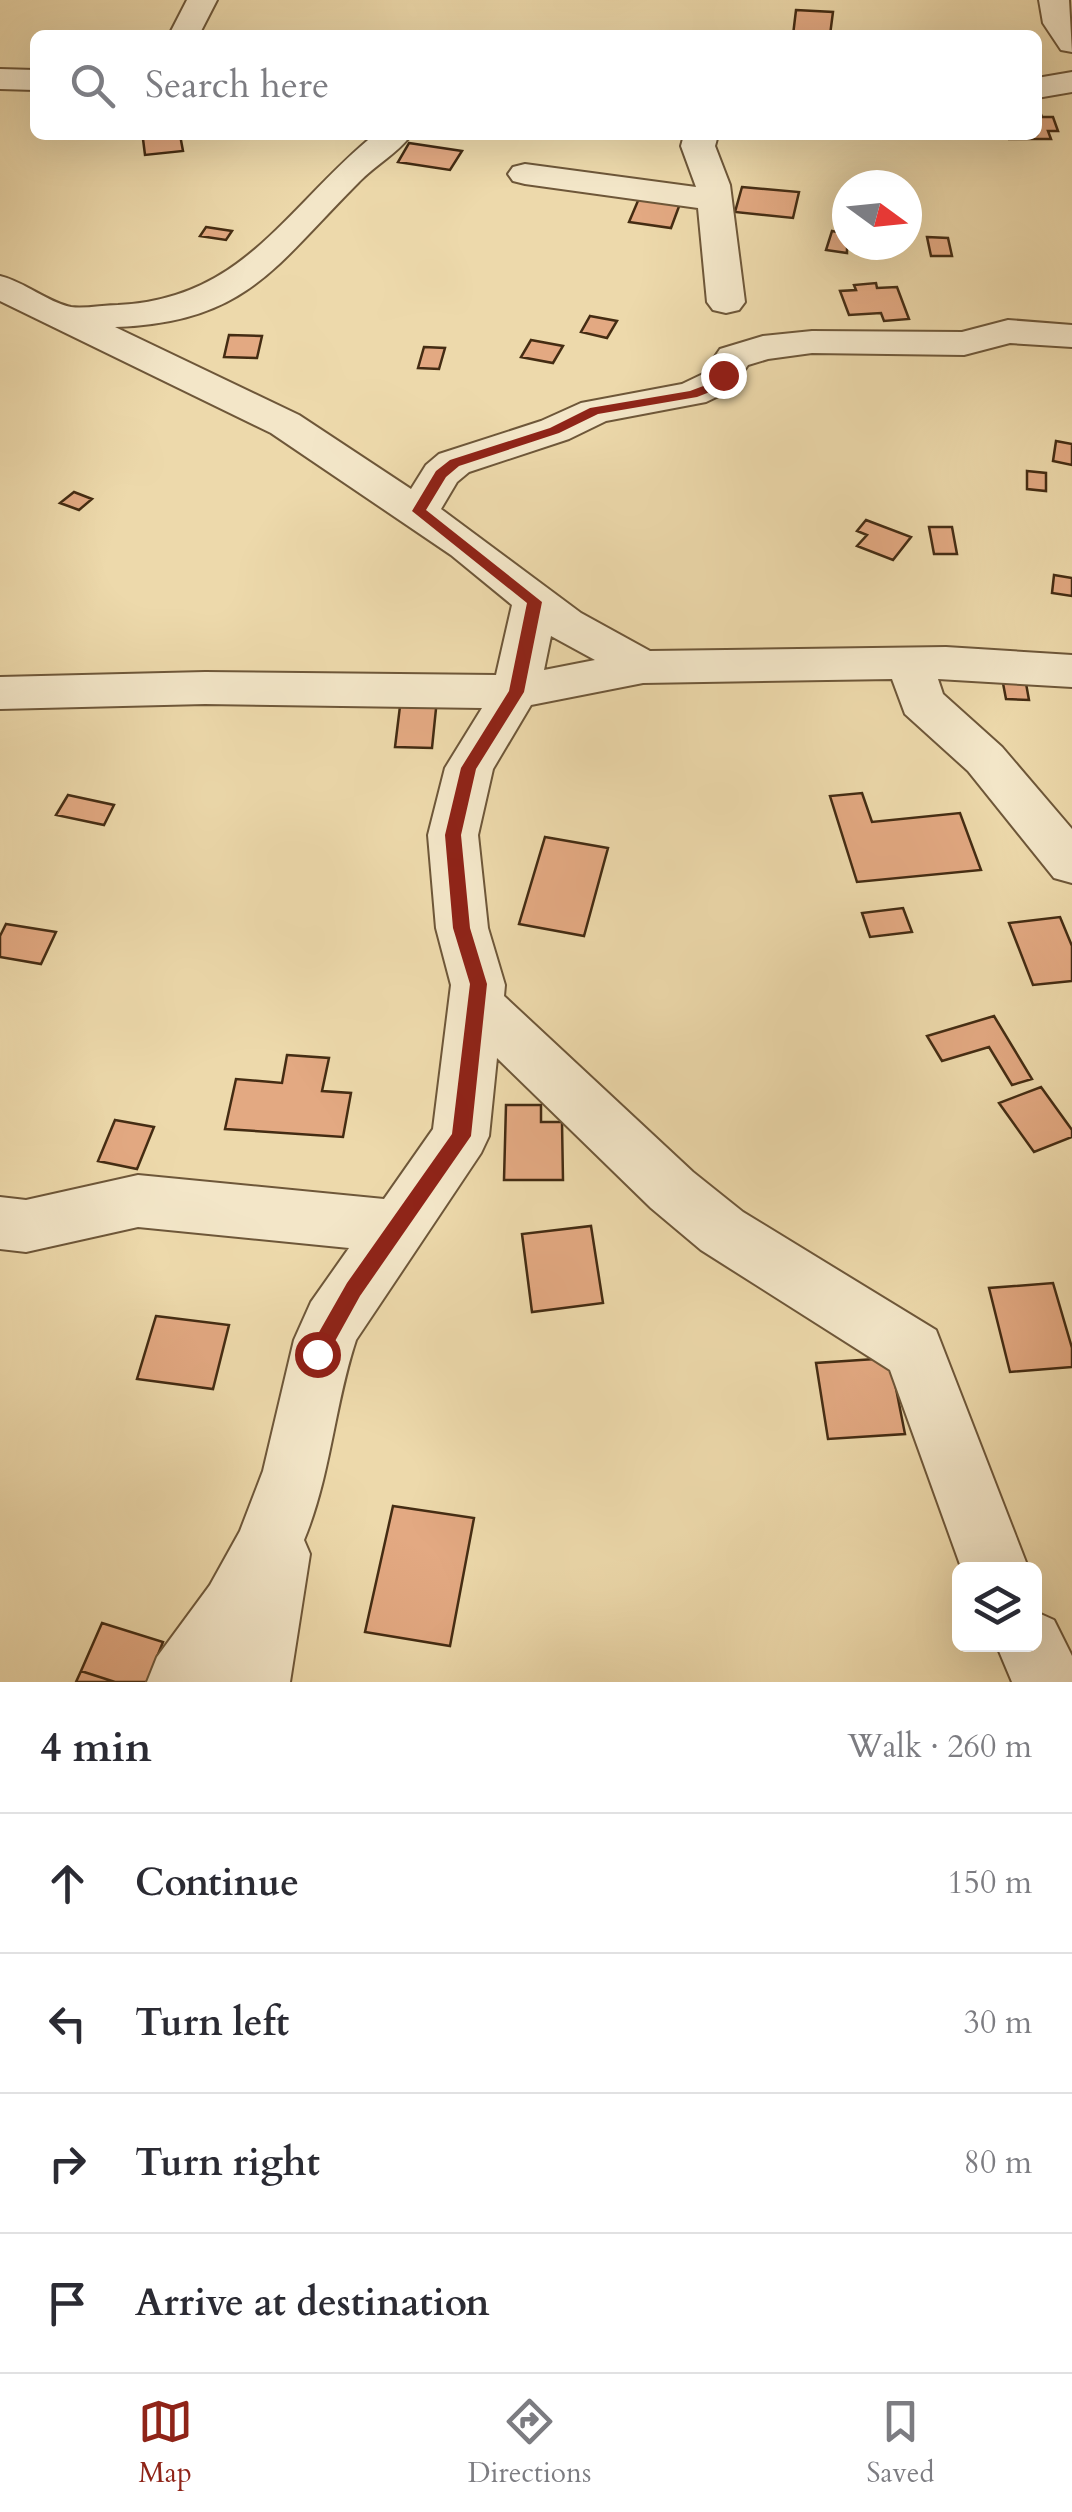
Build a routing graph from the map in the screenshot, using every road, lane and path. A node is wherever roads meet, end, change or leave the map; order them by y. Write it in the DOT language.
graph roads {
  1 [pos="202,0"];
  2 [pos="1054,0"];
  3 [pos="187,30"];
  4 [pos="1072,43"];
  5 [pos="0,79"];
  6 [pos="30,80"];
  7 [pos="1072,82"];
  8 [pos="1042,87"];
  9 [pos="388,140"];
  10 [pos="699,140"];
  11 [pos="525,174"];
  12 [pos="715,200"];
  13 [pos="0,286"];
  14 [pos="726,302"];
  15 [pos="66,318"];
  16 [pos="1072,336"];
  17 [pos="419,511"];
  18 [pos="535,602"];
  19 [pos="742,665"];
  20 [pos="910,666"];
  21 [pos="643,667"];
  22 [pos="1072,671"];
  23 [pos="0,692"];
  24 [pos="516,692"];
  25 [pos="940,722"];
  26 [pos="1072,864"];
  27 [pos="478,1005"];
  28 [pos="0,1223"];
  29 [pos="399,1227"];
  30 [pos="285,1507"];
  31 [pos="993,1562"];
  32 [pos="1034,1652"];
  33 [pos="182,1682"];
  34 [pos="255,1682"];
  35 [pos="1048,1682"];
  1 -- 3 [label="street"];
  2 -- 4 [label="street"];
  5 -- 6 [label="street"];
  7 -- 8 [label="street"];
  9 -- 15 [label="street"];
  10 -- 12 [label="street"];
  11 -- 12 [label="street"];
  12 -- 14 [label="street"];
  13 -- 15 [label="street"];
  15 -- 17 [label="street"];
  16 -- 17 [label="street"];
  17 -- 18 [label="street"];
  18 -- 21 [label="street"];
  18 -- 24 [label="street"];
  19 -- 20 [label="street"];
  19 -- 21 [label="street"];
  19 -- 25 [label="street"];
  20 -- 22 [label="street"];
  20 -- 25 [label="street"];
  21 -- 24 [label="street"];
  23 -- 24 [label="street"];
  24 -- 27 [label="street"];
  25 -- 26 [label="street"];
  27 -- 29 [label="street"];
  27 -- 31 [label="street"];
  28 -- 29 [label="street"];
  29 -- 30 [label="street"];
  30 -- 33 [label="street"];
  30 -- 34 [label="street"];
  32 -- 35 [label="street"];
}
